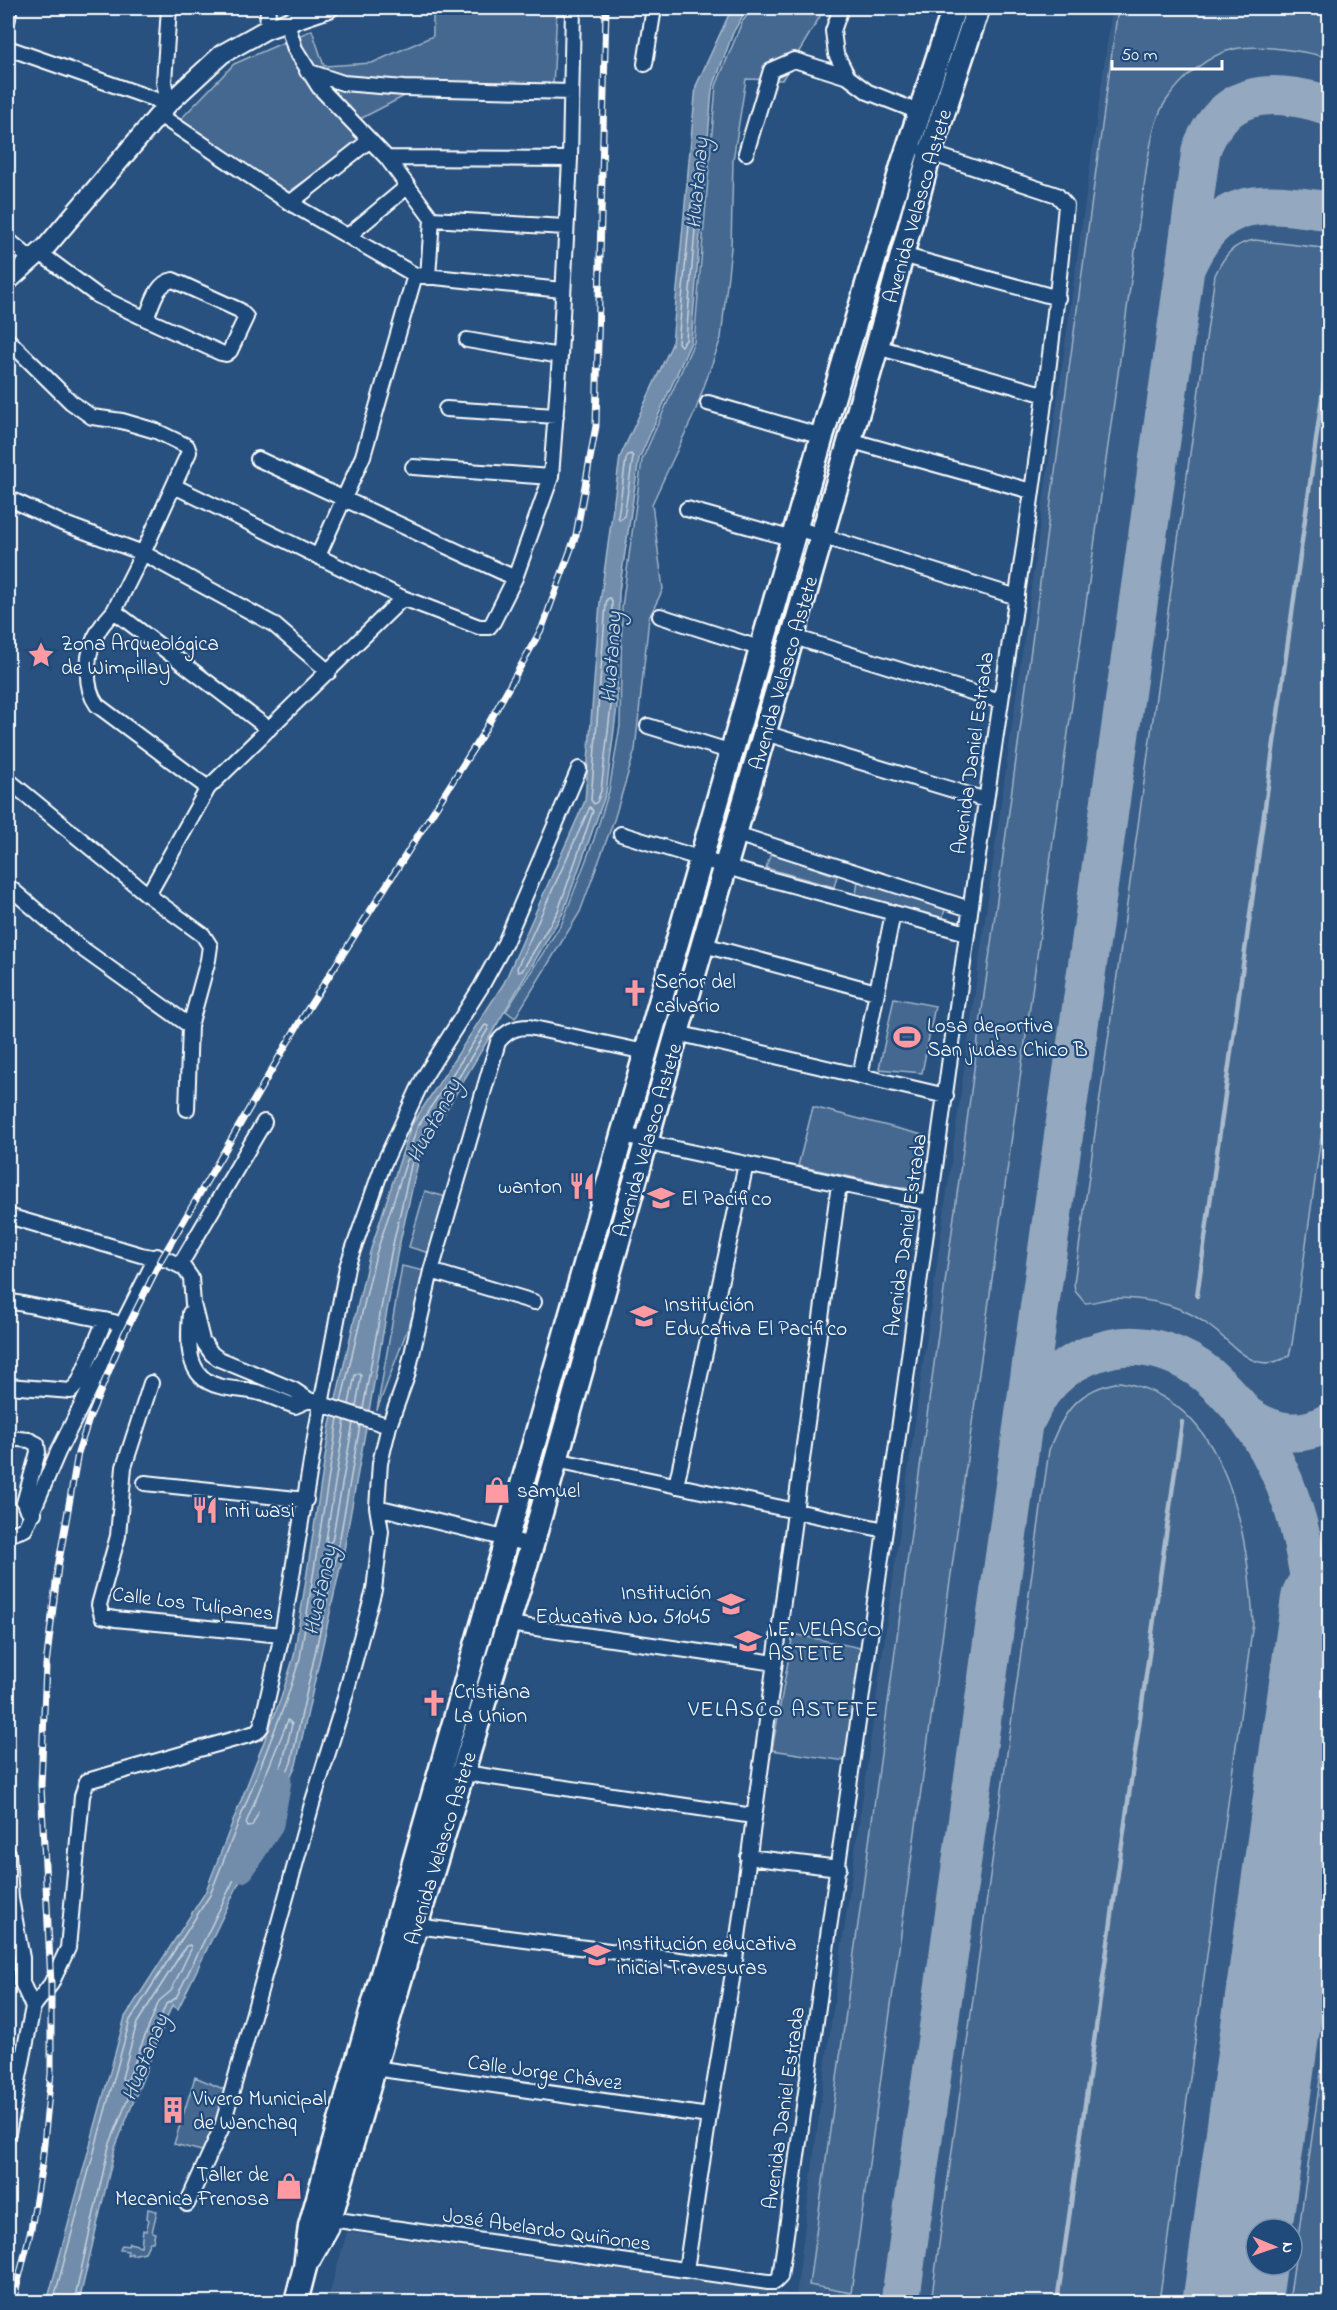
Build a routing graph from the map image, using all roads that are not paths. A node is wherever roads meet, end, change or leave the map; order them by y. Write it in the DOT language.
graph roads {
  1 [pos="9,8"];
  2 [pos="168,8"];
  3 [pos="268,8"];
  4 [pos="329,8"];
  5 [pos="573,8"];
  6 [pos="654,8"];
  7 [pos="842,8"];
  8 [pos="954,8"];
  9 [pos="978,8"];
  10 [pos="8,19"];
  11 [pos="287,22"];
  12 [pos="267,29"];
  13 [pos="8,48"];
  14 [pos="645,64"];
  15 [pos="307,71"];
  16 [pos="848,76"];
  17 [pos="571,92"];
  18 [pos="163,109"];
  19 [pos="919,112"];
  20 [pos="370,140"];
  21 [pos="908,146"];
  22 [pos="746,153"];
  23 [pos="930,153"];
  24 [pos="387,158"];
  25 [pos="570,159"];
  26 [pos="408,186"];
  27 [pos="290,203"];
  28 [pos="432,219"];
  29 [pos="565,227"];
  30 [pos="348,236"];
  31 [pos="8,240"];
  32 [pos="902,255"];
  33 [pos="36,257"];
  34 [pos="422,276"];
  35 [pos="8,281"];
  36 [pos="562,290"];
  37 [pos="1058,298"];
  38 [pos="146,319"];
  39 [pos="8,340"];
  40 [pos="467,340"];
  41 [pos="877,347"];
  42 [pos="560,356"];
  43 [pos="1046,395"];
  44 [pos="708,402"];
  45 [pos="446,408"];
  46 [pos="556,416"];
  47 [pos="822,436"];
  48 [pos="849,440"];
  49 [pos="258,459"];
  50 [pos="413,467"];
  51 [pos="551,477"];
  52 [pos="174,486"];
  53 [pos="1031,491"];
  54 [pos="8,498"];
  55 [pos="344,498"];
  56 [pos="687,509"];
  57 [pos="795,534"];
  58 [pos="822,537"];
  59 [pos="143,553"];
  60 [pos="318,556"];
  61 [pos="515,578"];
  62 [pos="1017,597"];
  63 [pos="403,598"];
  64 [pos="114,611"];
  65 [pos="660,616"];
  66 [pos="794,637"];
  67 [pos="762,649"];
  68 [pos="329,672"];
  69 [pos="1000,701"];
  70 [pos="648,726"];
  71 [pos="270,729"];
  72 [pos="765,733"];
  73 [pos="732,752"];
  74 [pos="579,769"];
  75 [pos="8,780"];
  76 [pos="208,788"];
  77 [pos="986,800"];
  78 [pos="621,834"];
  79 [pos="736,834"];
  80 [pos="702,858"];
  81 [pos="726,866"];
  82 [pos="8,886"];
  83 [pos="148,896"];
  84 [pos="970,909"];
  85 [pos="893,913"];
  86 [pos="967,933"];
  87 [pos="704,945"];
  88 [pos="876,993"];
  89 [pos="190,1026"];
  90 [pos="678,1034"];
  91 [pos="645,1052"];
  92 [pos="860,1076"];
  93 [pos="946,1096"];
  94 [pos="187,1109"];
  95 [pos="264,1122"];
  96 [pos="623,1134"];
  97 [pos="647,1141"];
  98 [pos="746,1164"];
  99 [pos="840,1184"];
  100 [pos="929,1203"];
  101 [pos="8,1216"];
  102 [pos="157,1256"];
  103 [pos="180,1265"];
  104 [pos="431,1271"];
  105 [pos="191,1278"];
  106 [pos="8,1301"];
  107 [pos="534,1302"];
  108 [pos="105,1320"];
  109 [pos="122,1324"];
  110 [pos="151,1383"];
  111 [pos="8,1386"];
  112 [pos="320,1403"];
  113 [pos="385,1425"];
  114 [pos="8,1438"];
  115 [pos="556,1460"];
  116 [pos="145,1483"];
  117 [pos="675,1486"];
  118 [pos="306,1500"];
  119 [pos="377,1507"];
  120 [pos="796,1512"];
  121 [pos="34,1513"];
  122 [pos="885,1530"];
  123 [pos="8,1535"];
  124 [pos="507,1538"];
  125 [pos="532,1545"];
  126 [pos="508,1624"];
  127 [pos="282,1635"];
  128 [pos="775,1664"];
  129 [pos="441,1768"];
  130 [pos="463,1773"];
  131 [pos="753,1816"];
  132 [pos="8,1853"];
  133 [pos="748,1857"];
  134 [pos="839,1868"];
  135 [pos="416,1926"];
  136 [pos="734,1967"];
  137 [pos="33,2007"];
  138 [pos="375,2068"];
  139 [pos="709,2116"];
  140 [pos="8,2133"];
  141 [pos="188,2204"];
  142 [pos="322,2217"];
  143 [pos="686,2270"];
  144 [pos="775,2282"];
  145 [pos="296,2302"];
  1 -- 10 [label="street"];
  2 -- 18 [label="street"];
  3 -- 12 [label="street"];
  4 -- 11 [label="street"];
  5 -- 17 [label="street"];
  6 -- 14 [label="street"];
  7 -- 16 [label="street"];
  8 -- 19 [label="highway, Avenida Velasco Astete"];
  9 -- 23 [label="highway, Avenida Velasco Astete"];
  11 -- 12 [label="street"];
  11 -- 15 [label="street"];
  12 -- 18 [label="street"];
  13 -- 18 [label="street"];
  15 -- 17 [label="street"];
  15 -- 20 [label="street"];
  16 -- 19 [label="street"];
  16 -- 22 [label="street"];
  17 -- 25 [label="street"];
  18 -- 27 [label="street"];
  18 -- 33 [label="street"];
  19 -- 21 [label="highway, Avenida Velasco Astete"];
  20 -- 24 [label="street"];
  20 -- 27 [label="street"];
  21 -- 23 [label="street"];
  21 -- 47 [label="highway, Avenida Velasco Astete"];
  23 -- 32 [label="highway, Avenida Velasco Astete"];
  23 -- 37 [label="street, Avenida Daniel Estrada"];
  24 -- 25 [label="street"];
  24 -- 26 [label="street"];
  25 -- 29 [label="street"];
  26 -- 28 [label="street"];
  26 -- 30 [label="street"];
  27 -- 30 [label="street"];
  28 -- 29 [label="street"];
  28 -- 34 [label="street"];
  29 -- 36 [label="street"];
  30 -- 34 [label="street"];
  31 -- 33 [label="street"];
  32 -- 37 [label="street"];
  32 -- 41 [label="highway, Avenida Velasco Astete"];
  33 -- 35 [label="street"];
  33 -- 38 [label="street"];
  34 -- 36 [label="street"];
  34 -- 55 [label="street"];
  36 -- 42 [label="street"];
  37 -- 43 [label="street, Avenida Daniel Estrada"];
  38 -- 38 [label="street"];
  39 -- 52 [label="street"];
  40 -- 42 [label="street"];
  41 -- 43 [label="street"];
  41 -- 48 [label="highway, Avenida Velasco Astete"];
  42 -- 46 [label="street"];
  43 -- 53 [label="street, Avenida Daniel Estrada"];
  44 -- 47 [label="street"];
  45 -- 46 [label="street"];
  46 -- 51 [label="street"];
  47 -- 57 [label="highway, Avenida Velasco Astete"];
  48 -- 53 [label="street"];
  48 -- 58 [label="highway, Avenida Velasco Astete"];
  49 -- 55 [label="street"];
  50 -- 51 [label="street"];
  51 -- 61 [label="street"];
  52 -- 59 [label="street"];
  52 -- 60 [label="street"];
  53 -- 62 [label="street, Avenida Daniel Estrada"];
  54 -- 59 [label="street"];
  55 -- 60 [label="street"];
  55 -- 61 [label="street"];
  56 -- 57 [label="street"];
  57 -- 58 [label="street"];
  57 -- 67 [label="highway, Avenida Velasco Astete"];
  58 -- 62 [label="street"];
  58 -- 66 [label="highway, Avenida Velasco Astete"];
  59 -- 64 [label="street"];
  59 -- 68 [label="street"];
  60 -- 63 [label="street"];
  61 -- 63 [label="street"];
  62 -- 69 [label="street, Avenida Daniel Estrada"];
  63 -- 68 [label="street"];
  64 -- 71 [label="street"];
  64 -- 76 [label="street"];
  65 -- 67 [label="street"];
  66 -- 69 [label="street"];
  66 -- 72 [label="highway, Avenida Velasco Astete"];
  67 -- 73 [label="highway, Avenida Velasco Astete"];
  68 -- 71 [label="street"];
  69 -- 77 [label="street, Avenida Daniel Estrada"];
  70 -- 73 [label="street"];
  71 -- 76 [label="street"];
  72 -- 77 [label="street"];
  72 -- 79 [label="highway, Avenida Velasco Astete"];
  73 -- 80 [label="highway, Avenida Velasco Astete"];
  74 -- 112 [label="street"];
  75 -- 83 [label="street"];
  76 -- 83 [label="street"];
  77 -- 84 [label="street, Avenida Daniel Estrada"];
  78 -- 80 [label="street"];
  79 -- 81 [label="highway, Avenida Velasco Astete"];
  79 -- 84 [label="street"];
  80 -- 81 [label="street"];
  80 -- 91 [label="highway, Avenida Velasco Astete"];
  81 -- 85 [label="street"];
  81 -- 87 [label="highway, Avenida Velasco Astete"];
  82 -- 89 [label="street"];
  83 -- 89 [label="street"];
  84 -- 86 [label="street, Avenida Daniel Estrada"];
  85 -- 86 [label="street"];
  85 -- 88 [label="street"];
  86 -- 93 [label="street, Avenida Daniel Estrada"];
  87 -- 88 [label="street"];
  87 -- 90 [label="highway, Avenida Velasco Astete"];
  88 -- 92 [label="street"];
  89 -- 94 [label="street"];
  90 -- 92 [label="street"];
  90 -- 97 [label="highway, Avenida Velasco Astete"];
  91 -- 96 [label="highway, Avenida Velasco Astete"];
  91 -- 104 [label="street"];
  92 -- 93 [label="street"];
  93 -- 100 [label="street, Avenida Daniel Estrada"];
  95 -- 103 [label="street"];
  96 -- 97 [label="street"];
  96 -- 124 [label="highway, Avenida Velasco Astete"];
  97 -- 98 [label="street"];
  97 -- 115 [label="highway, Avenida Velasco Astete"];
  98 -- 99 [label="street"];
  98 -- 117 [label="street"];
  99 -- 100 [label="street"];
  99 -- 120 [label="street"];
  100 -- 122 [label="street, Avenida Daniel Estrada"];
  101 -- 102 [label="street"];
  102 -- 103 [label="street"];
  102 -- 109 [label="street"];
  103 -- 105 [label="street"];
  104 -- 107 [label="street"];
  104 -- 113 [label="street"];
  105 -- 112 [label="street"];
  105 -- 112 [label="street"];
  106 -- 108 [label="street"];
  108 -- 109 [label="street"];
  108 -- 111 [label="street"];
  109 -- 121 [label="street"];
  110 -- 127 [label="street, Calle Los Tulipanes"];
  112 -- 113 [label="street"];
  112 -- 118 [label="street"];
  113 -- 119 [label="street"];
  114 -- 121 [label="street"];
  115 -- 117 [label="street"];
  115 -- 125 [label="highway, Avenida Velasco Astete"];
  116 -- 118 [label="street"];
  117 -- 120 [label="street"];
  118 -- 127 [label="street"];
  119 -- 124 [label="street"];
  119 -- 141 [label="street"];
  120 -- 122 [label="street"];
  120 -- 128 [label="street"];
  121 -- 123 [label="street"];
  122 -- 134 [label="street, Avenida Daniel Estrada"];
  124 -- 125 [label="street"];
  124 -- 129 [label="highway, Avenida Velasco Astete"];
  125 -- 126 [label="highway, Avenida Velasco Astete"];
  126 -- 128 [label="street"];
  126 -- 130 [label="highway, Avenida Velasco Astete"];
  127 -- 137 [label="street"];
  128 -- 131 [label="street"];
  129 -- 130 [label="street"];
  129 -- 142 [label="highway, Avenida Velasco Astete"];
  130 -- 131 [label="street"];
  130 -- 135 [label="highway, Avenida Velasco Astete"];
  131 -- 133 [label="street"];
  132 -- 137 [label="street"];
  133 -- 134 [label="street"];
  133 -- 136 [label="street"];
  134 -- 144 [label="street, Avenida Daniel Estrada"];
  135 -- 136 [label="street"];
  135 -- 138 [label="highway, Avenida Velasco Astete"];
  136 -- 139 [label="street"];
  137 -- 140 [label="street"];
  138 -- 139 [label="street, Calle Jorge Chávez"];
  138 -- 142 [label="highway, Avenida Velasco Astete"];
  139 -- 143 [label="street"];
  142 -- 143 [label="street, José Abelardo Quiñones"];
  142 -- 145 [label="highway, Avenida Velasco Astete"];
  143 -- 144 [label="street, José Abelardo Quiñones"];
}
